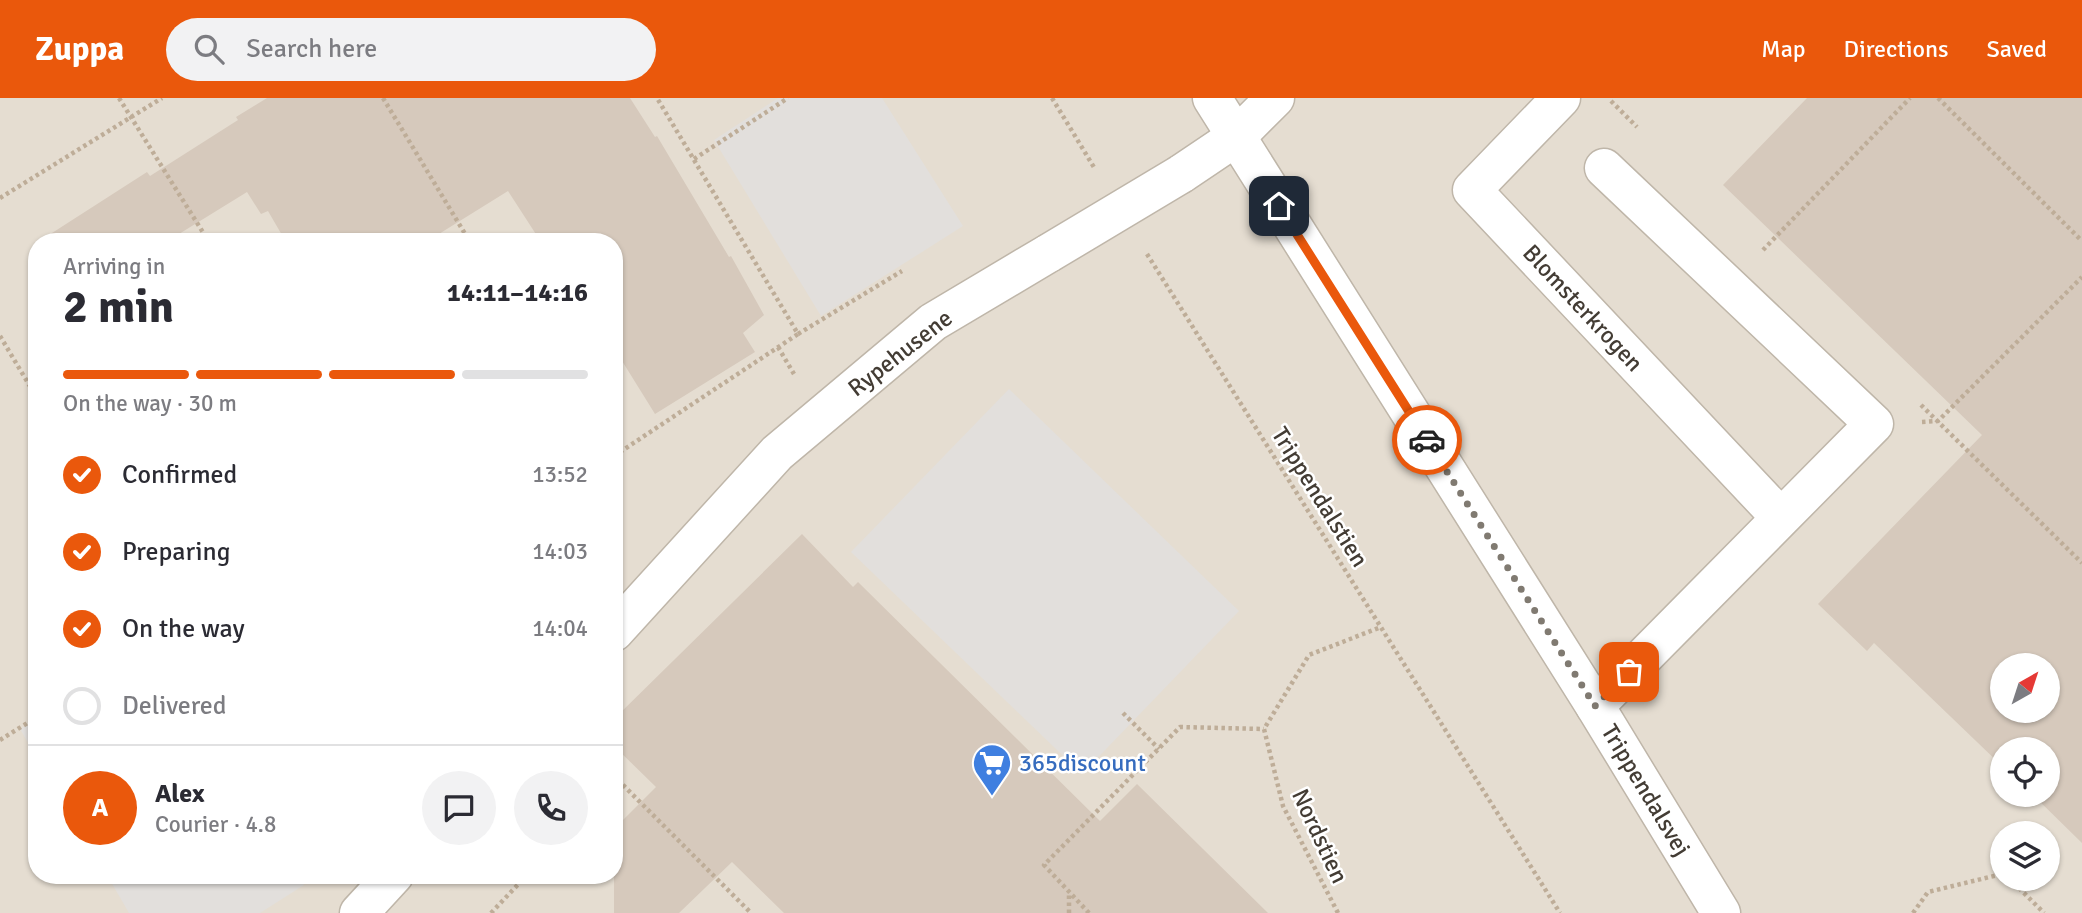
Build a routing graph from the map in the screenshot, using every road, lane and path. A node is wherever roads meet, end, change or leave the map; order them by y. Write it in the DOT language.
graph roads {
  1 [pos="119,98"];
  2 [pos="162,98"];
  3 [pos="383,98"];
  4 [pos="657,98"];
  5 [pos="788,98"];
  6 [pos="1052,98"];
  7 [pos="1212,98"];
  8 [pos="1275,98"];
  9 [pos="1561,98"];
  10 [pos="1910,98"];
  11 [pos="1938,98"];
  12 [pos="131,117"];
  13 [pos="1236,137"];
  14 [pos="694,159"];
  15 [pos="1604,169"];
  16 [pos="1102,180"];
  17 [pos="0,198"];
  18 [pos="203,233"];
  19 [pos="465,233"];
  20 [pos="2082,241"];
  21 [pos="1145,250"];
  22 [pos="1763,250"];
  23 [pos="902,271"];
  24 [pos="2082,277"];
  25 [pos="797,334"];
  26 [pos="0,335"];
  27 [pos="28,383"];
  28 [pos="1874,424"];
  29 [pos="623,450"];
  30 [pos="1781,518"];
  31 [pos="623,622"];
  32 [pos="1381,627"];
  33 [pos="1595,706"];
  34 [pos="1123,713"];
  35 [pos="28,723"];
  36 [pos="1264,729"];
  37 [pos="0,740"];
  38 [pos="1159,749"];
  39 [pos="623,788"];
  40 [pos="1990,877"];
  41 [pos="386,884"];
  42 [pos="518,884"];
  43 [pos="2022,891"];
  44 [pos="1069,892"];
  45 [pos="359,913"];
  46 [pos="491,913"];
  47 [pos="751,913"];
  48 [pos="1069,913"];
  49 [pos="1089,913"];
  50 [pos="1338,913"];
  51 [pos="1560,913"];
  52 [pos="1721,913"];
  53 [pos="1913,913"];
  54 [pos="2044,913"];
  1 -- 12 [label="path"];
  2 -- 12 [label="path"];
  3 -- 19 [label="path"];
  4 -- 14 [label="path"];
  5 -- 14 [label="path"];
  6 -- 16 [label="path"];
  7 -- 13 [label="street, Trippendalsvej"];
  8 -- 13 [label="street, Rypehusene"];
  9 -- 30 [label="street, Blomsterkrogen"];
  10 -- 22 [label="path"];
  11 -- 20 [label="path"];
  12 -- 17 [label="path"];
  12 -- 18 [label="path"];
  13 -- 31 [label="street, Rypehusene, bridge"];
  13 -- 33 [label="street, Trippendalsvej"];
  14 -- 25 [label="path"];
  15 -- 28 [label="street"];
  21 -- 32 [label="path, Trippendalstien"];
  23 -- 25 [label="path"];
  24 -- 28 [label="path"];
  25 -- 29 [label="path"];
  26 -- 27 [label="path"];
  28 -- 30 [label="street"];
  30 -- 33 [label="street"];
  32 -- 36 [label="path"];
  32 -- 51 [label="path, Trippendalstien"];
  33 -- 52 [label="street, Trippendalsvej"];
  34 -- 38 [label="path"];
  35 -- 37 [label="path"];
  36 -- 38 [label="path"];
  36 -- 50 [label="path, Nordstien"];
  38 -- 44 [label="path"];
  39 -- 47 [label="path"];
  40 -- 53 [label="path"];
  41 -- 45 [label="street"];
  42 -- 46 [label="path"];
  43 -- 54 [label="path"];
  44 -- 48 [label="path"];
  44 -- 49 [label="path"];
}
